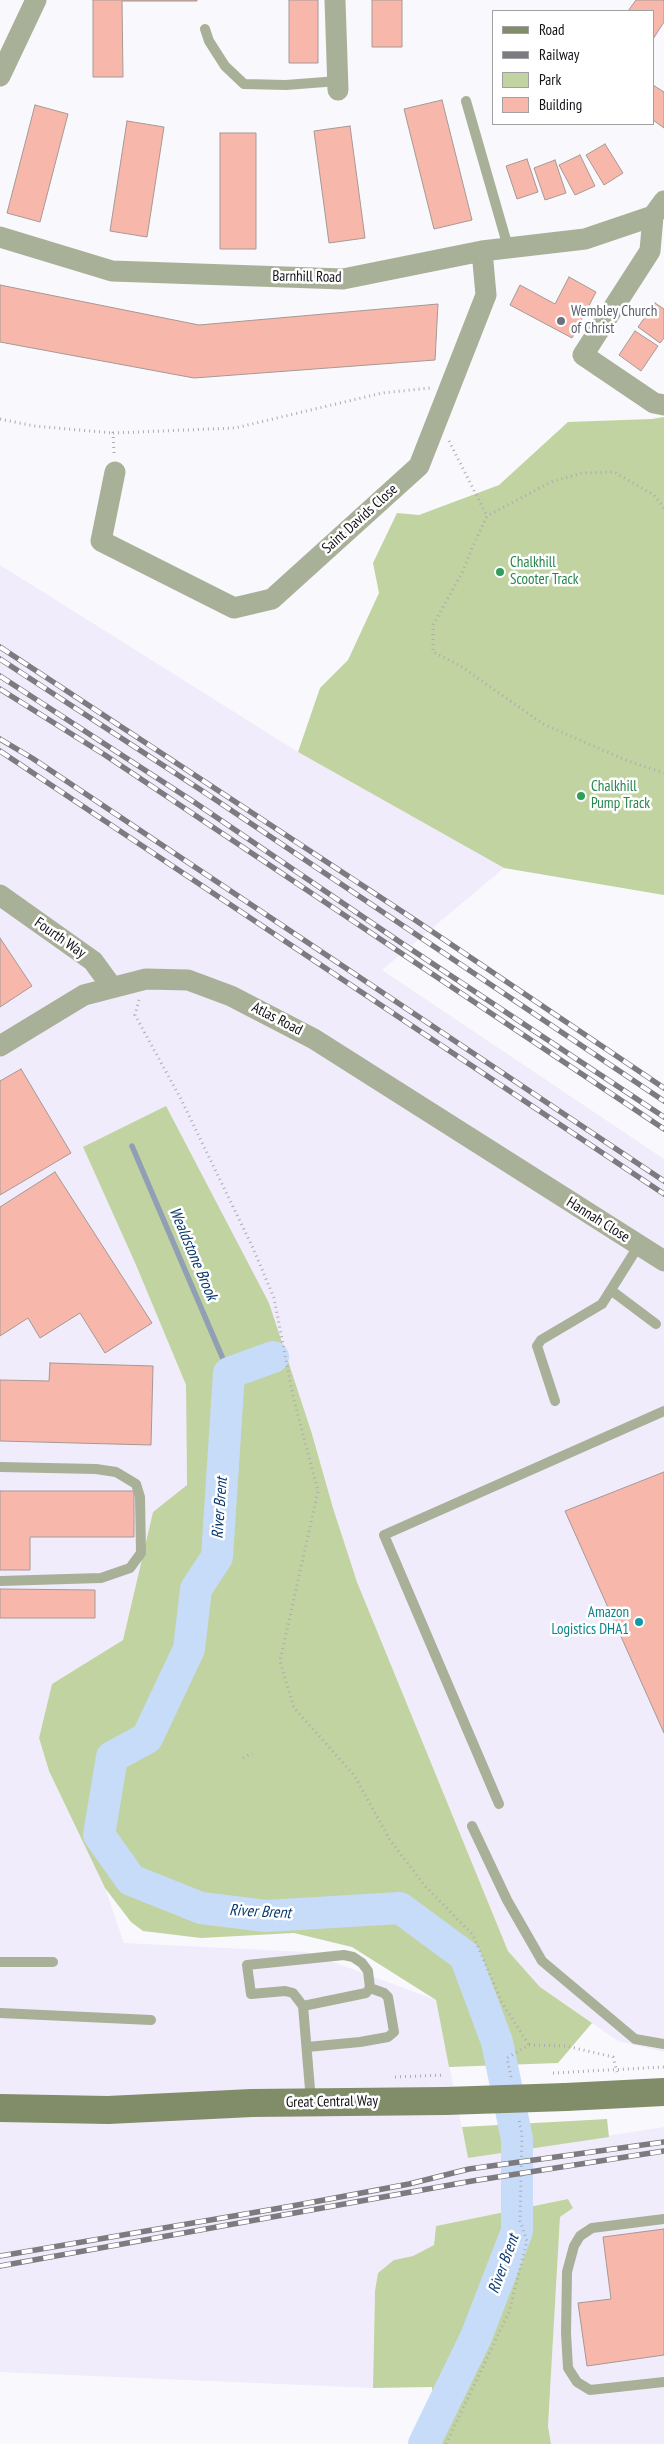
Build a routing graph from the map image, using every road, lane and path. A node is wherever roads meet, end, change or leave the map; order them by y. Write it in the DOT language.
graph roads {
  1 [pos="36,0"];
  2 [pos="336,0"];
  3 [pos="205,29"];
  4 [pos="0,76"];
  5 [pos="338,85"];
  6 [pos="466,101"];
  7 [pos="658,209"];
  8 [pos="0,237"];
  9 [pos="508,247"];
  10 [pos="482,251"];
  11 [pos="450,386"];
  12 [pos="664,405"];
  13 [pos="438,418"];
  14 [pos="0,419"];
  15 [pos="113,433"];
  16 [pos="115,472"];
  17 [pos="664,508"];
  18 [pos="487,516"];
  19 [pos="664,773"];
  20 [pos="0,895"];
  21 [pos="135,980"];
  22 [pos="112,987"];
  23 [pos="0,1046"];
  24 [pos="533,1178"];
  25 [pos="639,1245"];
  26 [pos="664,1261"];
  27 [pos="612,1291"];
  28 [pos="656,1324"];
  29 [pos="556,1401"];
  30 [pos="664,1411"];
  31 [pos="0,1467"];
  32 [pos="0,1582"];
  33 [pos="252,1753"];
  34 [pos="243,1758"];
  35 [pos="499,1804"];
  36 [pos="472,1826"];
  37 [pos="0,1962"];
  38 [pos="53,1962"];
  39 [pos="370,1988"];
  40 [pos="303,2006"];
  41 [pos="0,2013"];
  42 [pos="151,2020"];
  43 [pos="664,2044"];
  44 [pos="529,2045"];
  45 [pos="307,2047"];
  46 [pos="664,2067"];
  47 [pos="553,2073"];
  48 [pos="617,2082"];
  49 [pos="512,2087"];
  50 [pos="664,2092"];
  51 [pos="311,2102"];
  52 [pos="0,2108"];
  53 [pos="518,2116"];
  54 [pos="664,2219"];
  55 [pos="664,2382"];
  56 [pos="446,2444"];
  1 -- 4 [label="street"];
  2 -- 5 [label="street"];
  3 -- 5 [label="lane"];
  6 -- 9 [label="lane"];
  7 -- 9 [label="street, Barnhill Road"];
  7 -- 12 [label="street"];
  8 -- 10 [label="street, Barnhill Road"];
  9 -- 10 [label="street, Barnhill Road"];
  10 -- 11 [label="street, Saint Davids Close"];
  11 -- 13 [label="street, Saint Davids Close"];
  11 -- 15 [label="path"];
  13 -- 16 [label="street, Saint Davids Close"];
  13 -- 18 [label="path"];
  14 -- 15 [label="path"];
  15 -- 16 [label="path"];
  17 -- 18 [label="path"];
  18 -- 19 [label="path"];
  20 -- 22 [label="street, Fourth Way"];
  21 -- 22 [label="street, Atlas Road"];
  21 -- 24 [label="street, Atlas Road"];
  21 -- 44 [label="path"];
  22 -- 23 [label="street, Atlas Road"];
  24 -- 25 [label="street, Hannah Close"];
  25 -- 26 [label="street, Hannah Close"];
  25 -- 27 [label="lane"];
  27 -- 28 [label="lane"];
  27 -- 29 [label="lane"];
  30 -- 35 [label="lane"];
  31 -- 32 [label="lane"];
  33 -- 34 [label="path"];
  36 -- 43 [label="lane"];
  37 -- 38 [label="lane"];
  39 -- 40 [label="lane"];
  39 -- 40 [label="lane"];
  39 -- 45 [label="lane"];
  40 -- 45 [label="lane"];
  41 -- 42 [label="lane"];
  44 -- 48 [label="path"];
  44 -- 49 [label="path"];
  45 -- 51 [label="lane"];
  46 -- 48 [label="path"];
  47 -- 48 [label="path"];
  48 -- 50 [label="main road, Great Central Way"];
  48 -- 51 [label="main road, Great Central Way, bridge"];
  51 -- 52 [label="main road, Great Central Way"];
  53 -- 56 [label="path"];
  54 -- 55 [label="lane"];
}
